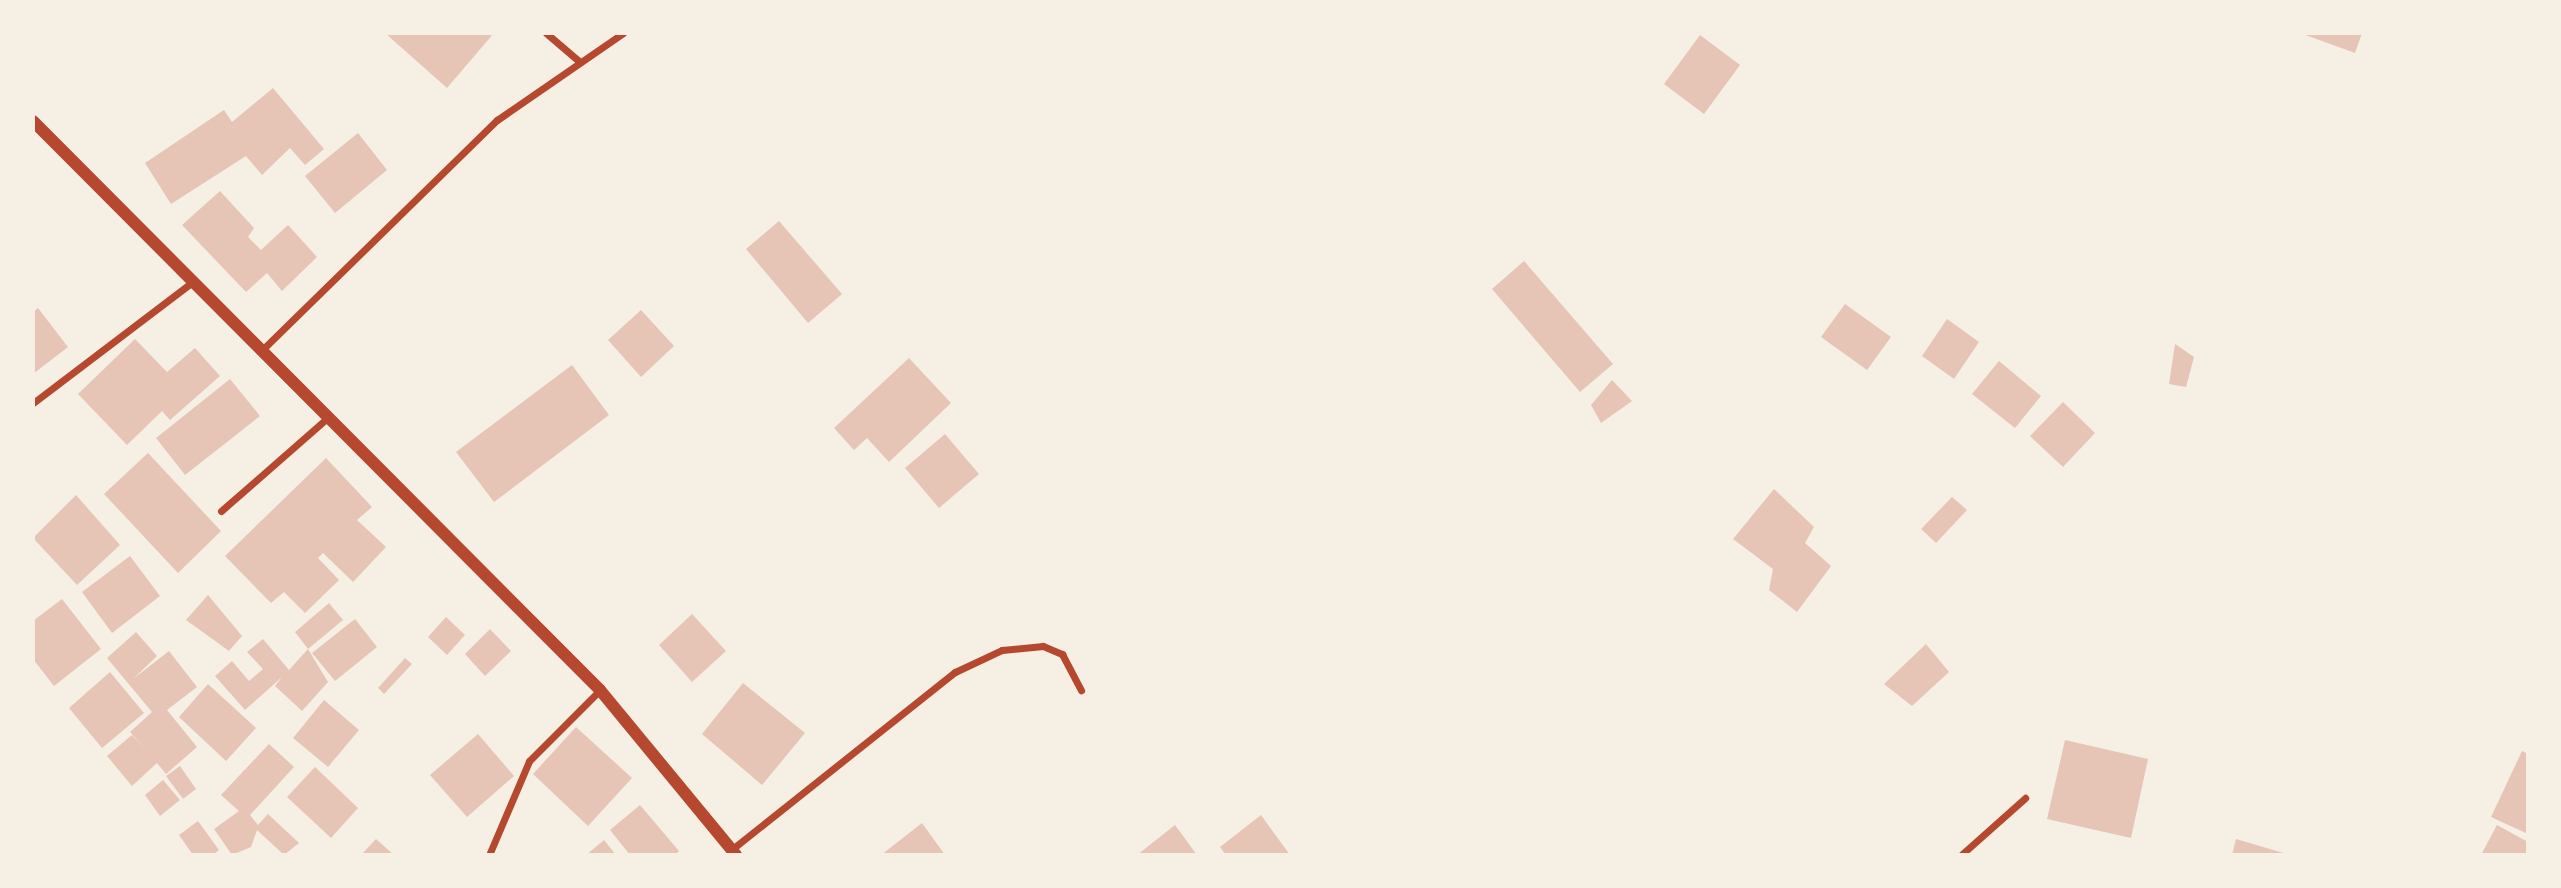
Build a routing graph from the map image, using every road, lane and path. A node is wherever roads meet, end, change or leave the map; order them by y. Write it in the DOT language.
graph roads {
  1 [pos="546,33"];
  2 [pos="623,33"];
  3 [pos="580,62"];
  4 [pos="33,121"];
  5 [pos="190,284"];
  6 [pos="262,350"];
  7 [pos="33,403"];
  8 [pos="325,420"];
  9 [pos="221,511"];
  10 [pos="600,690"];
  11 [pos="1081,690"];
  12 [pos="2025,798"];
  13 [pos="734,852"];
  14 [pos="489,855"];
  15 [pos="1961,855"];
  1 -- 3 [label="street"];
  2 -- 3 [label="street"];
  3 -- 6 [label="street"];
  4 -- 5 [label="street"];
  5 -- 6 [label="street"];
  5 -- 7 [label="street"];
  6 -- 8 [label="street"];
  8 -- 9 [label="street"];
  8 -- 10 [label="street"];
  10 -- 13 [label="street"];
  10 -- 14 [label="street"];
  11 -- 13 [label="street"];
  12 -- 15 [label="street"];
}
